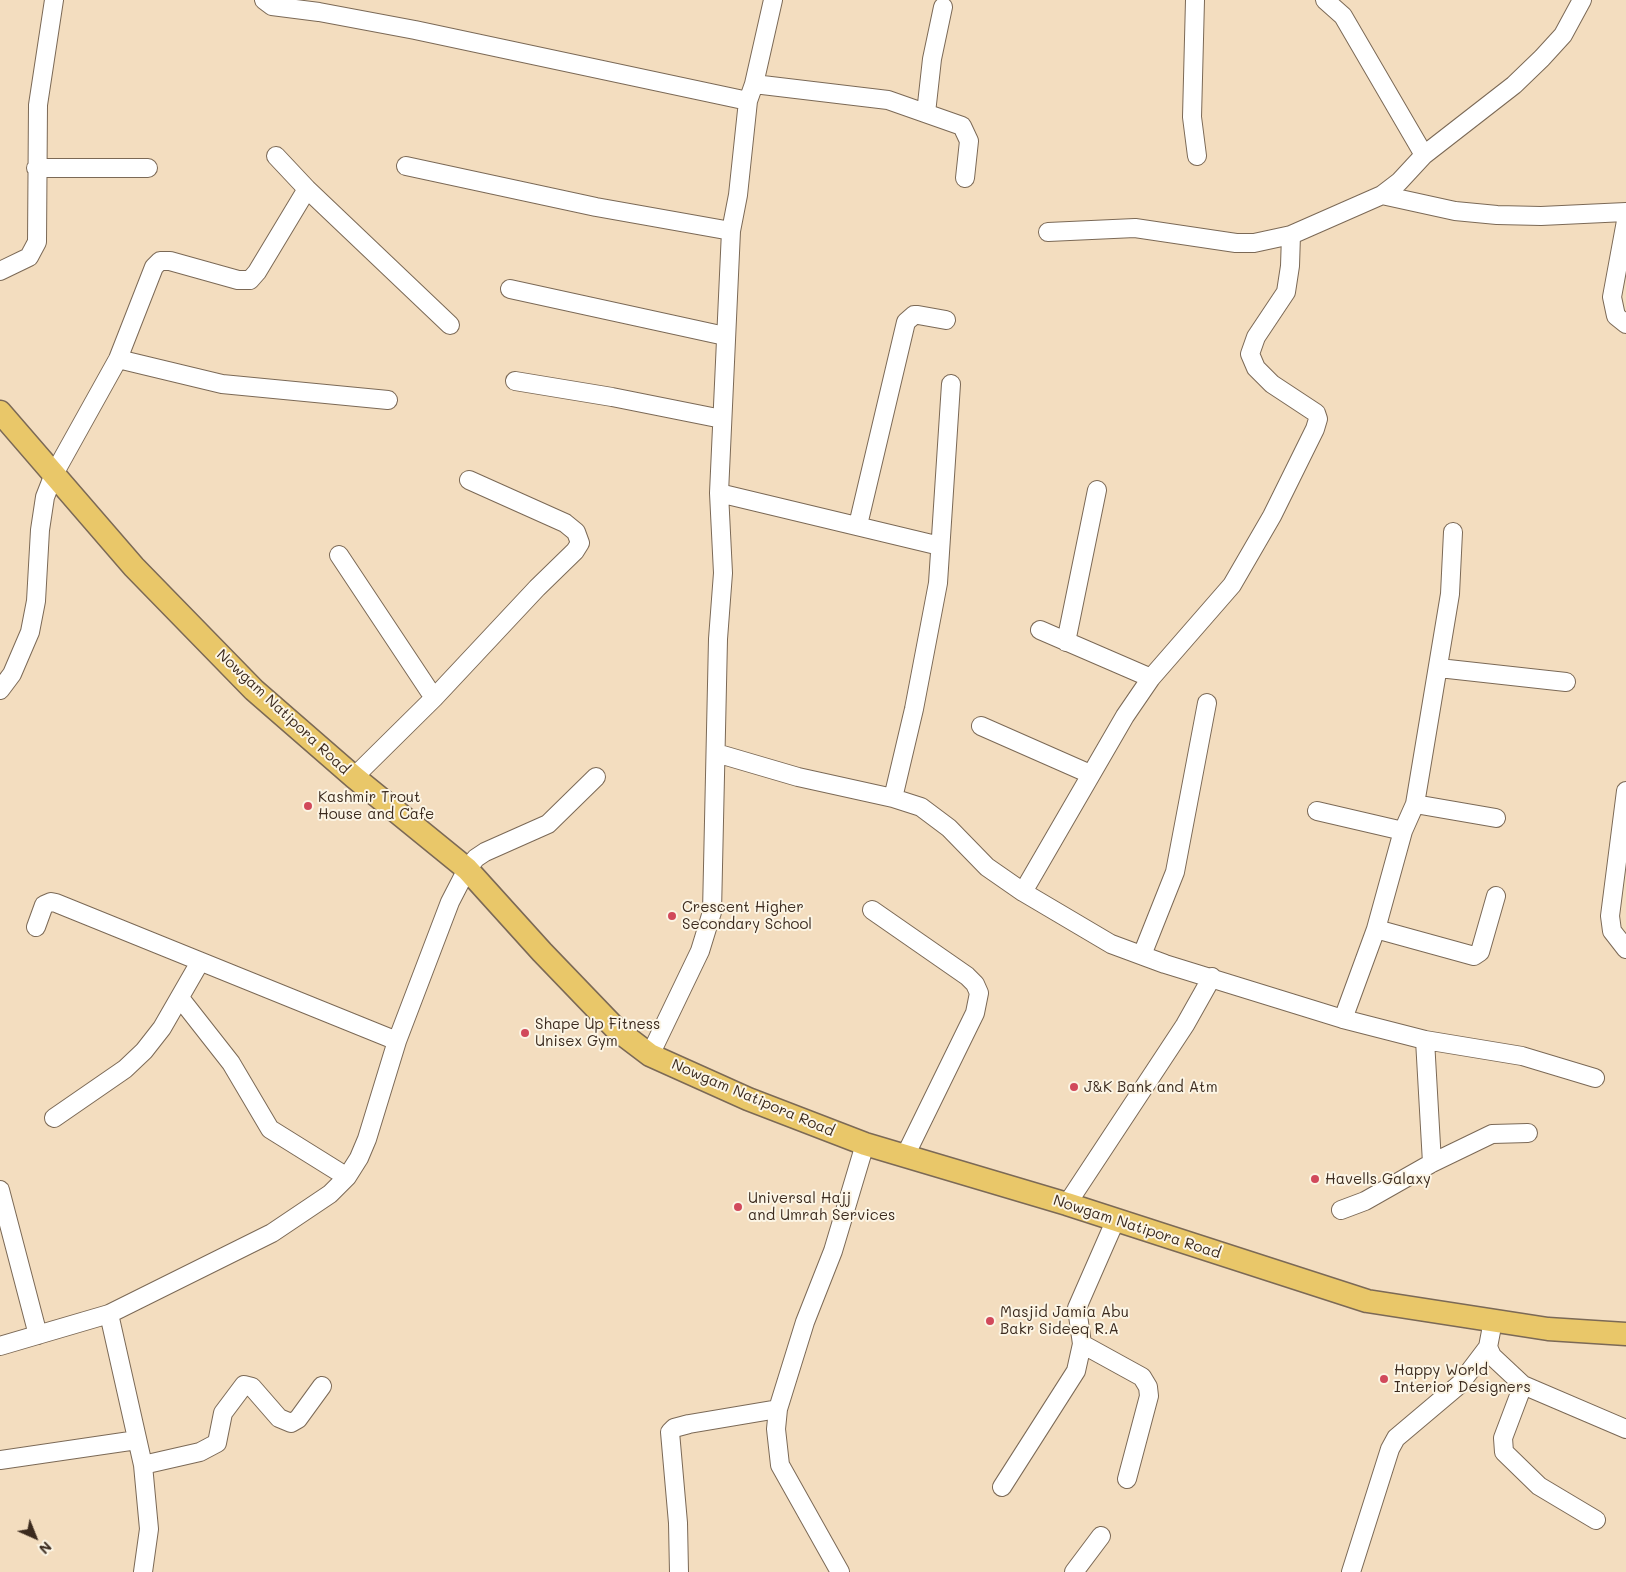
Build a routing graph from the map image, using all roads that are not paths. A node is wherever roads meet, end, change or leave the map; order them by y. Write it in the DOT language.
graph roads {
  1 [pos="54,0"];
  2 [pos="264,0"];
  3 [pos="773,0"];
  4 [pos="1196,0"];
  5 [pos="1325,0"];
  6 [pos="1582,0"];
  7 [pos="943,7"];
  8 [pos="754,84"];
  9 [pos="748,101"];
  10 [pos="926,113"];
  11 [pos="1424,155"];
  12 [pos="276,156"];
  13 [pos="1197,156"];
  14 [pos="406,166"];
  15 [pos="36,168"];
  16 [pos="148,168"];
  17 [pos="965,178"];
  18 [pos="307,189"];
  19 [pos="1382,195"];
  20 [pos="1626,212"];
  21 [pos="1626,221"];
  22 [pos="731,231"];
  23 [pos="1048,232"];
  24 [pos="1291,235"];
  25 [pos="0,271"];
  26 [pos="510,289"];
  27 [pos="946,320"];
  28 [pos="1626,324"];
  29 [pos="450,325"];
  30 [pos="726,336"];
  31 [pos="118,359"];
  32 [pos="514,381"];
  33 [pos="951,384"];
  34 [pos="388,400"];
  35 [pos="0,412"];
  36 [pos="722,419"];
  37 [pos="54,474"];
  38 [pos="469,480"];
  39 [pos="1097,490"];
  40 [pos="719,493"];
  41 [pos="858,525"];
  42 [pos="1453,532"];
  43 [pos="940,546"];
  44 [pos="338,555"];
  45 [pos="1040,630"];
  46 [pos="1066,642"];
  47 [pos="1439,668"];
  48 [pos="1151,678"];
  49 [pos="1566,682"];
  50 [pos="0,690"];
  51 [pos="434,698"];
  52 [pos="1208,703"];
  53 [pos="981,726"];
  54 [pos="716,752"];
  55 [pos="1090,774"];
  56 [pos="354,777"];
  57 [pos="596,777"];
  58 [pos="1626,791"];
  59 [pos="893,798"];
  60 [pos="1415,804"];
  61 [pos="1317,810"];
  62 [pos="1496,818"];
  63 [pos="1403,831"];
  64 [pos="468,869"];
  65 [pos="1023,892"];
  66 [pos="1496,896"];
  67 [pos="872,910"];
  68 [pos="36,928"];
  69 [pos="1376,930"];
  70 [pos="1626,949"];
  71 [pos="1142,955"];
  72 [pos="200,962"];
  73 [pos="1212,977"];
  74 [pos="180,998"];
  75 [pos="1343,1019"];
  76 [pos="1424,1040"];
  77 [pos="397,1041"];
  78 [pos="650,1055"];
  79 [pos="1595,1078"];
  80 [pos="54,1118"];
  81 [pos="1528,1134"];
  82 [pos="865,1144"];
  83 [pos="905,1156"];
  84 [pos="1432,1163"];
  85 [pos="347,1177"];
  86 [pos="0,1190"];
  87 [pos="1067,1204"];
  88 [pos="1341,1210"];
  89 [pos="1116,1219"];
  90 [pos="110,1314"];
  91 [pos="1493,1320"];
  92 [pos="1626,1334"];
  93 [pos="38,1335"];
  94 [pos="1082,1344"];
  95 [pos="0,1346"];
  96 [pos="1488,1347"];
  97 [pos="1523,1385"];
  98 [pos="322,1386"];
  99 [pos="778,1409"];
  100 [pos="1626,1429"];
  101 [pos="137,1440"];
  102 [pos="0,1460"];
  103 [pos="143,1465"];
  104 [pos="1127,1479"];
  105 [pos="1002,1487"];
  106 [pos="1596,1520"];
  107 [pos="1101,1536"];
  108 [pos="143,1572"];
  109 [pos="679,1572"];
  110 [pos="840,1572"];
  111 [pos="1074,1572"];
  112 [pos="1351,1572"];
  1 -- 15 [label="street"];
  2 -- 9 [label="street"];
  3 -- 8 [label="street"];
  4 -- 13 [label="street"];
  5 -- 11 [label="street"];
  6 -- 11 [label="street"];
  7 -- 10 [label="street"];
  8 -- 9 [label="street"];
  8 -- 10 [label="street"];
  9 -- 22 [label="street"];
  10 -- 17 [label="street"];
  11 -- 19 [label="street"];
  12 -- 18 [label="street"];
  14 -- 22 [label="street"];
  15 -- 16 [label="street"];
  15 -- 25 [label="street"];
  18 -- 29 [label="street"];
  18 -- 31 [label="street"];
  19 -- 20 [label="street"];
  19 -- 24 [label="street"];
  21 -- 28 [label="street"];
  22 -- 30 [label="street"];
  23 -- 24 [label="street"];
  24 -- 48 [label="street"];
  26 -- 30 [label="street"];
  27 -- 41 [label="street"];
  30 -- 36 [label="street"];
  31 -- 34 [label="street"];
  31 -- 37 [label="street"];
  32 -- 36 [label="street"];
  33 -- 43 [label="street"];
  35 -- 37 [label="main road, Nowgam Natipora Road"];
  36 -- 40 [label="street"];
  37 -- 50 [label="street"];
  37 -- 56 [label="main road, Nowgam Natipora Road"];
  38 -- 51 [label="street"];
  39 -- 46 [label="street"];
  40 -- 41 [label="street"];
  40 -- 54 [label="street"];
  41 -- 43 [label="street"];
  42 -- 47 [label="street"];
  43 -- 59 [label="street"];
  44 -- 51 [label="street"];
  45 -- 46 [label="street"];
  46 -- 48 [label="street"];
  47 -- 49 [label="street"];
  47 -- 60 [label="street"];
  48 -- 55 [label="street"];
  51 -- 56 [label="street"];
  52 -- 71 [label="street"];
  53 -- 55 [label="street"];
  54 -- 59 [label="street"];
  54 -- 78 [label="street"];
  55 -- 65 [label="street"];
  56 -- 64 [label="main road, Nowgam Natipora Road"];
  57 -- 64 [label="street"];
  58 -- 70 [label="street"];
  59 -- 65 [label="street"];
  60 -- 62 [label="street"];
  60 -- 63 [label="street"];
  61 -- 63 [label="street"];
  63 -- 69 [label="street"];
  64 -- 77 [label="street"];
  64 -- 78 [label="main road, Nowgam Natipora Road"];
  65 -- 71 [label="street"];
  66 -- 69 [label="street"];
  67 -- 83 [label="street"];
  68 -- 72 [label="street"];
  69 -- 75 [label="street"];
  71 -- 73 [label="street"];
  72 -- 74 [label="street"];
  72 -- 77 [label="street"];
  73 -- 75 [label="street"];
  73 -- 87 [label="street"];
  74 -- 80 [label="street"];
  74 -- 85 [label="street"];
  75 -- 76 [label="street"];
  76 -- 79 [label="street"];
  76 -- 84 [label="street"];
  77 -- 85 [label="street"];
  78 -- 82 [label="main road, Nowgam Natipora Road"];
  81 -- 84 [label="street"];
  82 -- 83 [label="main road, Nowgam Natipora Road"];
  82 -- 99 [label="street"];
  83 -- 87 [label="main road, Nowgam Natipora Road"];
  84 -- 88 [label="street"];
  85 -- 90 [label="street"];
  86 -- 93 [label="street"];
  87 -- 89 [label="main road, Nowgam Natipora Road"];
  89 -- 91 [label="main road, Nowgam Natipora Road"];
  89 -- 94 [label="street"];
  90 -- 93 [label="street"];
  90 -- 101 [label="street"];
  91 -- 92 [label="main road, Nowgam Natipora Road"];
  91 -- 96 [label="street"];
  93 -- 95 [label="street"];
  94 -- 104 [label="street"];
  94 -- 105 [label="street"];
  96 -- 97 [label="street"];
  96 -- 112 [label="street"];
  97 -- 100 [label="street"];
  97 -- 106 [label="street"];
  98 -- 103 [label="street"];
  99 -- 109 [label="street"];
  99 -- 110 [label="street"];
  101 -- 102 [label="street"];
  101 -- 103 [label="street"];
  103 -- 108 [label="street"];
  107 -- 111 [label="street"];
}
